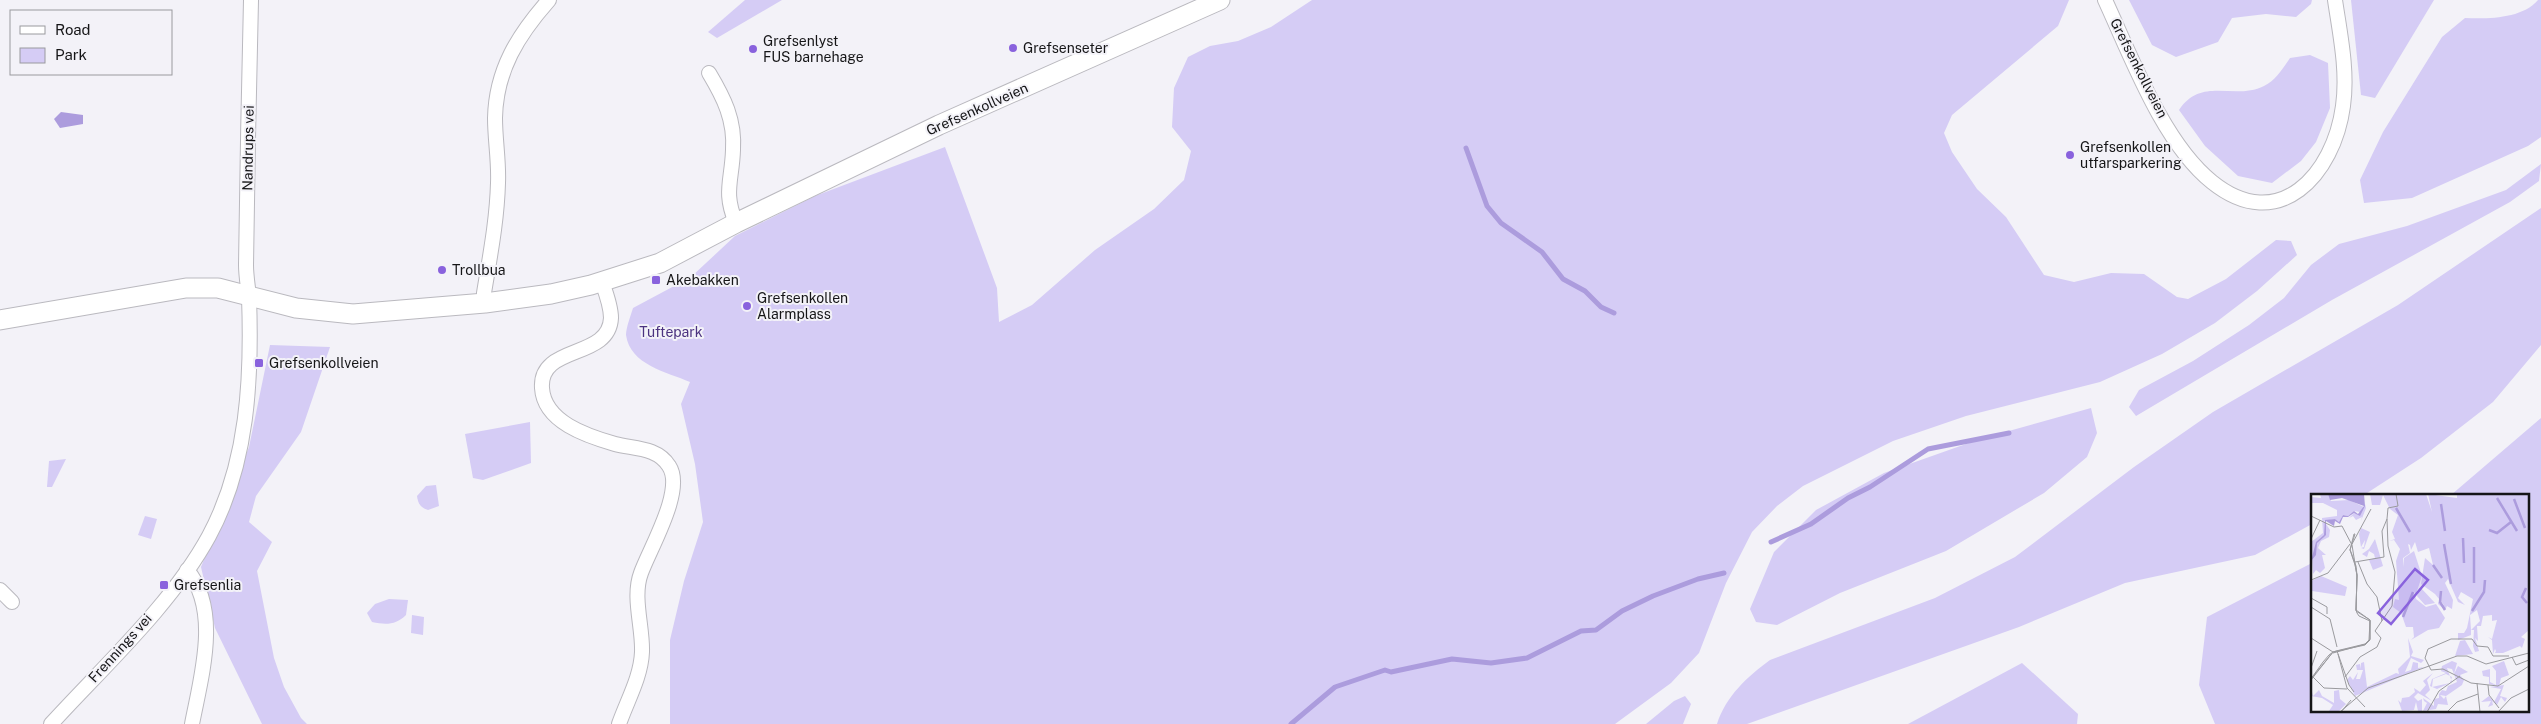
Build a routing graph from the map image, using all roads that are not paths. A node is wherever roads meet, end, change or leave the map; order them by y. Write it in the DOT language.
graph roads {
  1 [pos="250,0"];
  2 [pos="549,0"];
  3 [pos="1220,0"];
  4 [pos="2105,0"];
  5 [pos="2336,0"];
  6 [pos="709,73"];
  7 [pos="736,223"];
  8 [pos="602,282"];
  9 [pos="249,296"];
  10 [pos="485,303"];
  11 [pos="0,320"];
  12 [pos="187,570"];
  13 [pos="0,590"];
  14 [pos="12,602"];
  15 [pos="51,724"];
  16 [pos="192,724"];
  17 [pos="619,724"];
  1 -- 9 [label="street, Nandrups vei"];
  2 -- 10 [label="street"];
  3 -- 7 [label="street, Grefsenkollveien"];
  4 -- 5 [label="street, Grefsenkollveien"];
  6 -- 7 [label="street"];
  7 -- 8 [label="street, Grefsenkollveien"];
  8 -- 10 [label="street, Grefsenkollveien"];
  8 -- 17 [label="street"];
  9 -- 10 [label="street, Grefsenkollveien"];
  9 -- 11 [label="street, Grefsenkollveien"];
  9 -- 12 [label="street, Frennings vei"];
  12 -- 15 [label="street, Frennings vei"];
  12 -- 16 [label="street"];
  13 -- 14 [label="street"];
}
